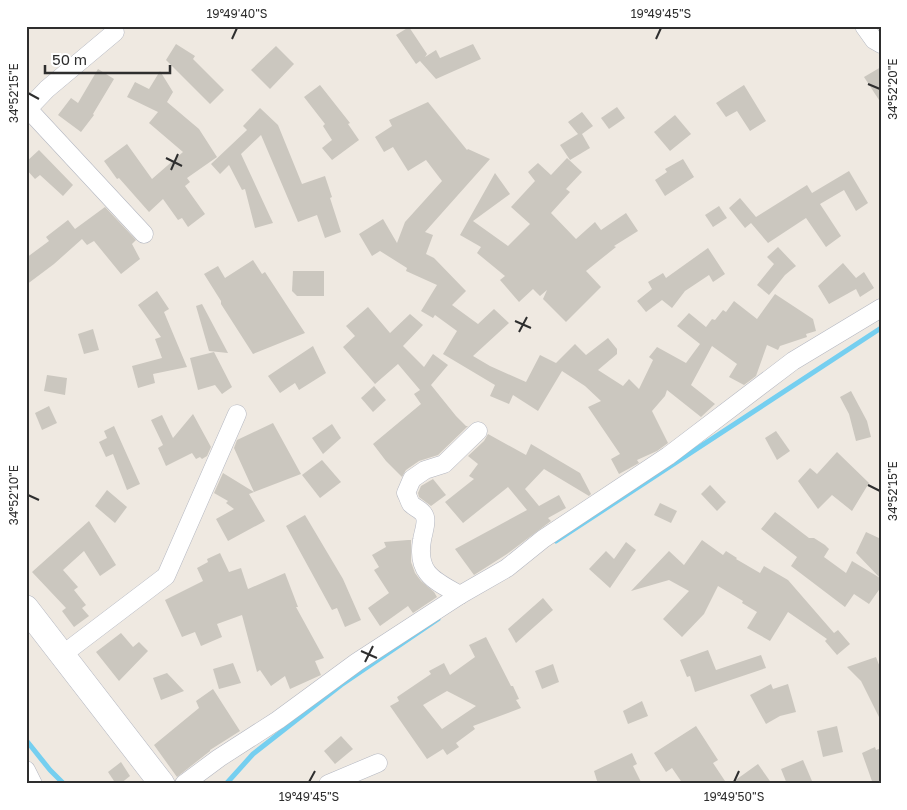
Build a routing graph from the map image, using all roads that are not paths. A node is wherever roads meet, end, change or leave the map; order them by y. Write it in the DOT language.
graph roads {
  1 [pos="864,26"];
  2 [pos="114,32"];
  3 [pos="881,44"];
  4 [pos="27,110"];
  5 [pos="144,234"];
  6 [pos="881,308"];
  7 [pos="237,414"];
  8 [pos="478,431"];
  9 [pos="460,594"];
  10 [pos="26,608"];
  11 [pos="62,655"];
  12 [pos="378,763"];
  13 [pos="26,770"];
  14 [pos="34,784"];
  15 [pos="162,784"];
  16 [pos="184,784"];
  17 [pos="328,784"];
  1 -- 3 [label="street"];
  2 -- 4 [label="street"];
  4 -- 5 [label="street"];
  6 -- 9 [label="street"];
  7 -- 11 [label="street"];
  8 -- 9 [label="street"];
  9 -- 16 [label="street"];
  10 -- 11 [label="main road"];
  11 -- 15 [label="main road"];
  12 -- 17 [label="street"];
  13 -- 14 [label="street"];
}
